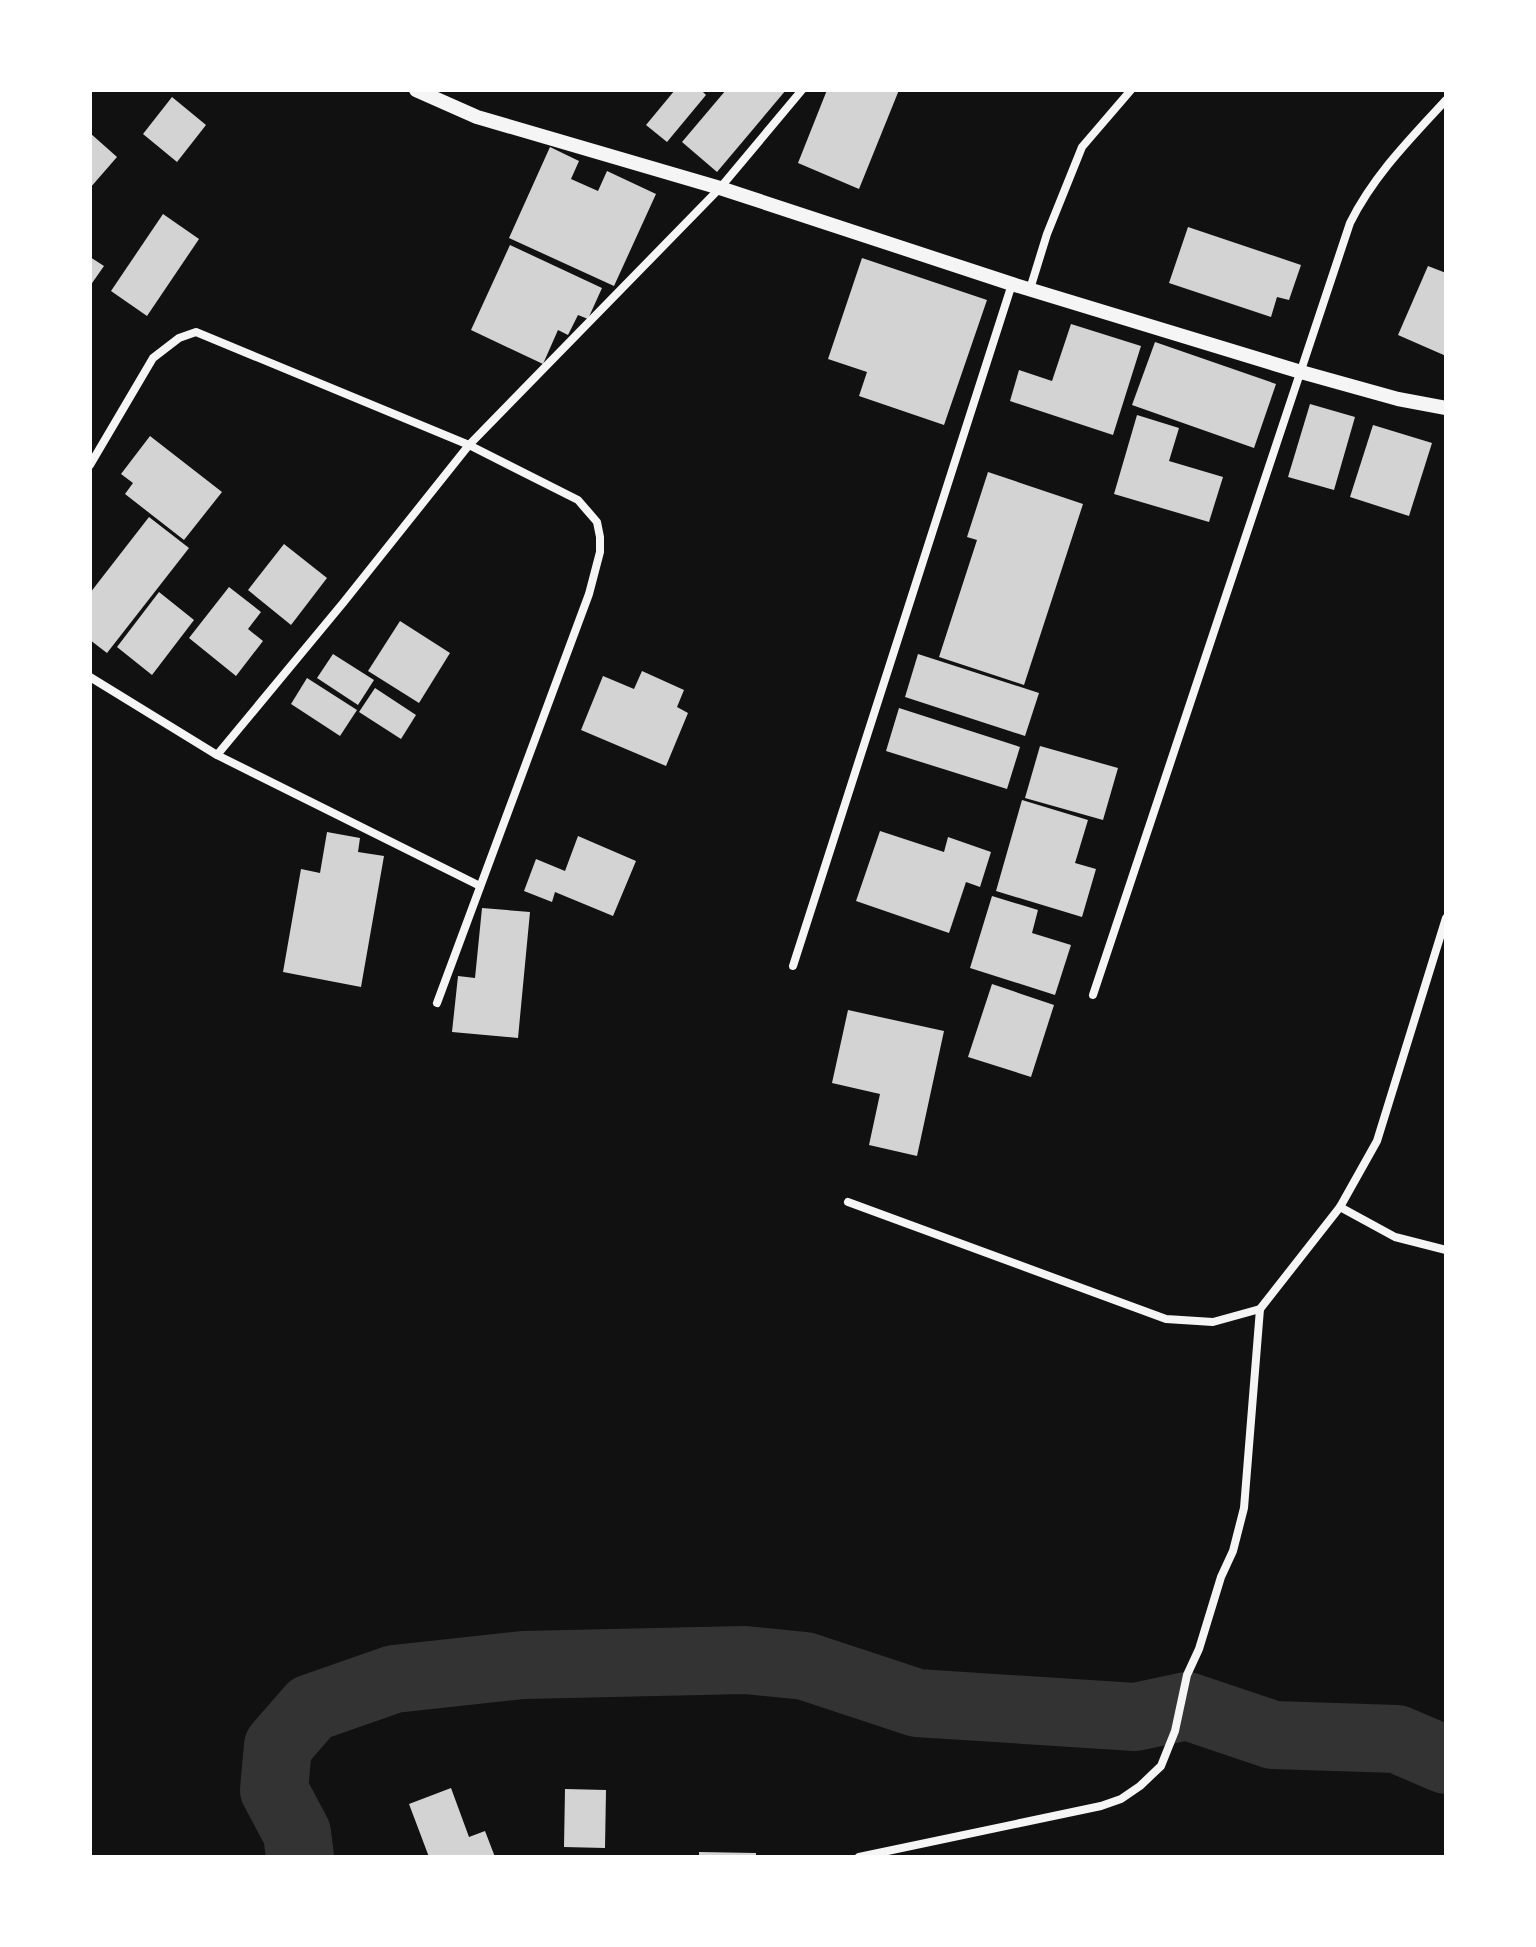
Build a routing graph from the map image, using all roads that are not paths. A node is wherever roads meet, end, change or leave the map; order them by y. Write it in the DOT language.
graph roads {
  1 [pos="416,90"];
  2 [pos="802,90"];
  3 [pos="1131,90"];
  4 [pos="1446,100"];
  5 [pos="720,188"];
  6 [pos="1012,284"];
  7 [pos="1030,289"];
  8 [pos="1301,372"];
  9 [pos="1446,408"];
  10 [pos="469,445"];
  11 [pos="90,465"];
  12 [pos="90,677"];
  13 [pos="217,755"];
  14 [pos="480,886"];
  15 [pos="1446,918"];
  16 [pos="793,966"];
  17 [pos="1093,995"];
  18 [pos="437,1003"];
  19 [pos="848,1202"];
  20 [pos="1340,1207"];
  21 [pos="1446,1250"];
  22 [pos="1260,1309"];
  23 [pos="859,1857"];
  1 -- 5 [label="street"];
  2 -- 5 [label="street"];
  3 -- 7 [label="street"];
  4 -- 8 [label="street"];
  5 -- 6 [label="street"];
  5 -- 10 [label="street"];
  6 -- 7 [label="street"];
  6 -- 16 [label="street"];
  7 -- 8 [label="street"];
  8 -- 9 [label="street"];
  8 -- 17 [label="street"];
  10 -- 11 [label="street"];
  10 -- 13 [label="street"];
  10 -- 14 [label="street"];
  12 -- 13 [label="street"];
  13 -- 14 [label="street"];
  14 -- 18 [label="street"];
  15 -- 20 [label="street"];
  19 -- 22 [label="street"];
  20 -- 21 [label="street"];
  20 -- 22 [label="street"];
  22 -- 23 [label="street"];
}
